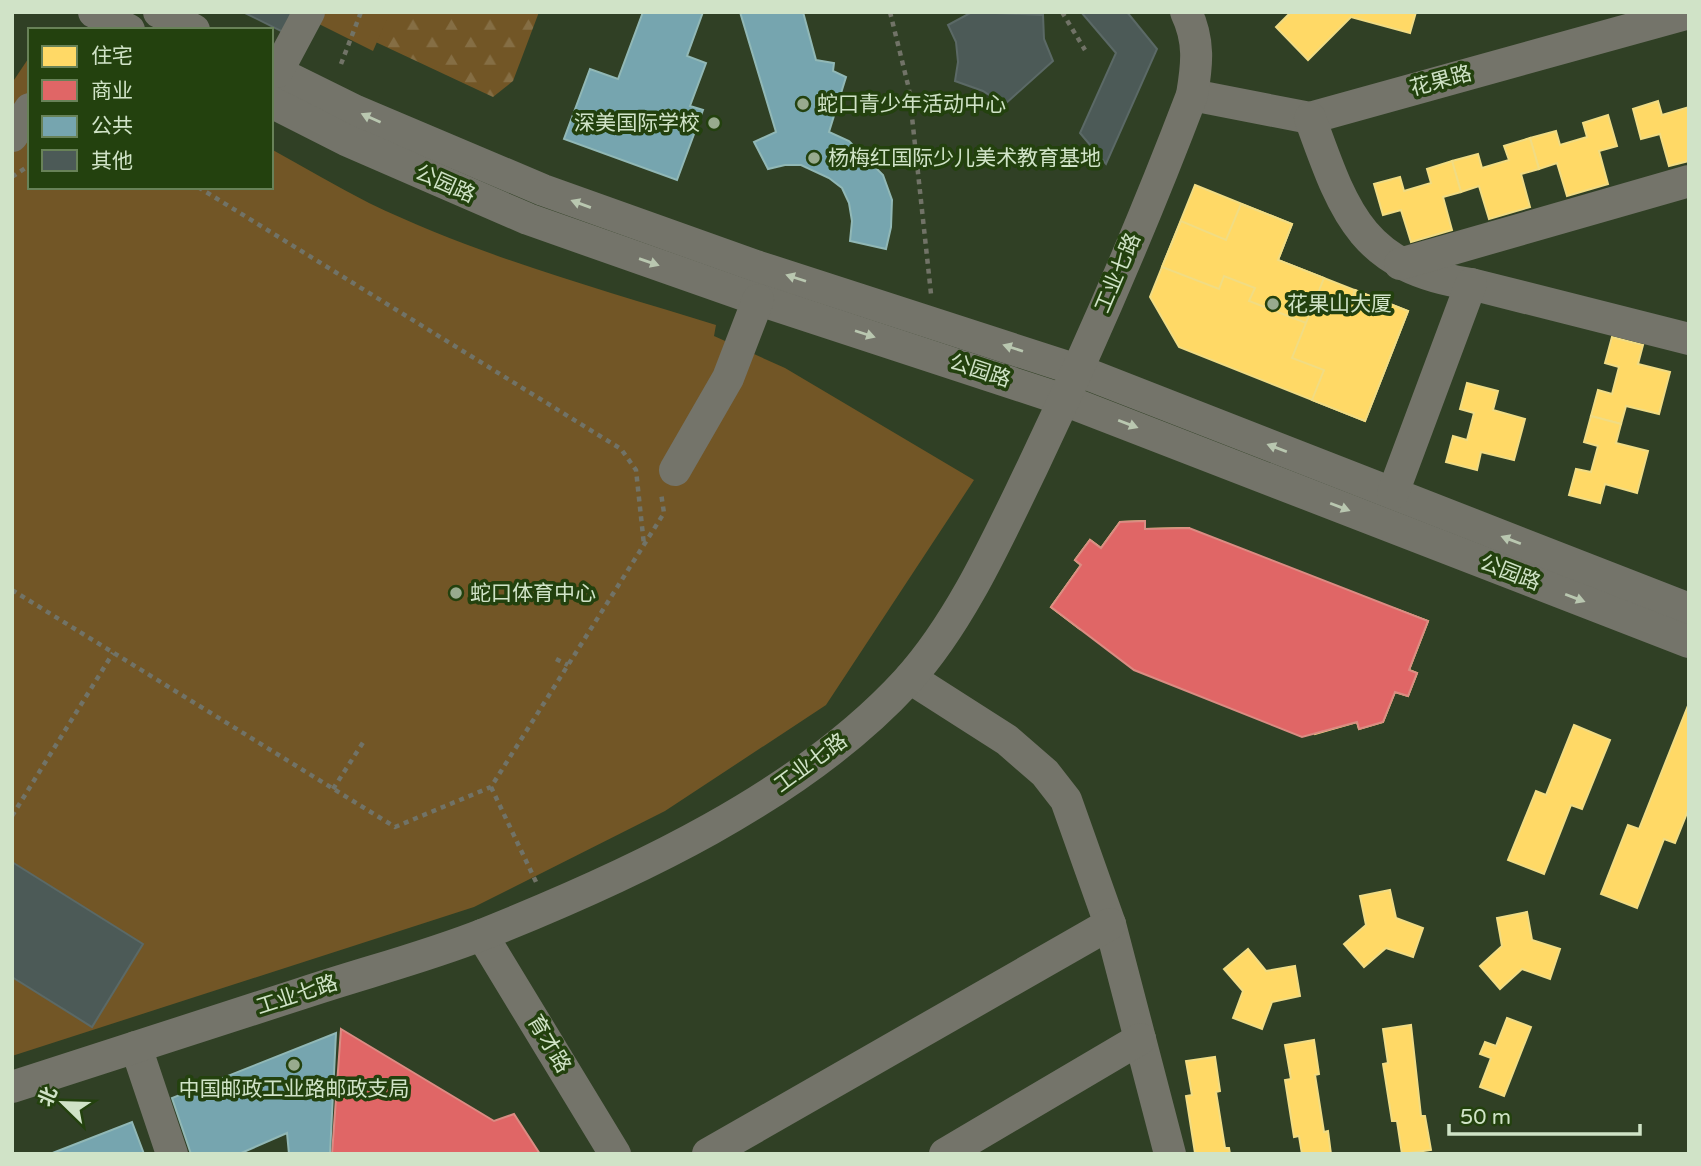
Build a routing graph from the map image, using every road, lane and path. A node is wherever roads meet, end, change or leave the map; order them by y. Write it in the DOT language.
graph roads {
  1 [pos="93,12"];
  2 [pos="159,12"];
  3 [pos="309,12"];
  4 [pos="361,12"];
  5 [pos="890,12"];
  6 [pos="1062,12"];
  7 [pos="1186,12"];
  8 [pos="1689,13"];
  9 [pos="82,28"];
  10 [pos="125,28"];
  11 [pos="190,28"];
  12 [pos="1085,50"];
  13 [pos="341,64"];
  14 [pos="273,81"];
  15 [pos="1192,95"];
  16 [pos="28,112"];
  17 [pos="1310,118"];
  18 [pos="12,136"];
  19 [pos="28,166"];
  20 [pos="12,177"];
  21 [pos="1689,181"];
  22 [pos="201,189"];
  23 [pos="1400,264"];
  24 [pos="1471,284"];
  25 [pos="931,295"];
  26 [pos="758,300"];
  27 [pos="1689,339"];
  28 [pos="1077,370"];
  29 [pos="1064,400"];
  30 [pos="668,480"];
  31 [pos="1393,493"];
  32 [pos="644,545"];
  33 [pos="12,590"];
  34 [pos="1689,609"];
  35 [pos="1689,642"];
  36 [pos="113,653"];
  37 [pos="556,659"];
  38 [pos="568,665"];
  39 [pos="910,678"];
  40 [pos="364,741"];
  41 [pos="491,787"];
  42 [pos="333,789"];
  43 [pos="12,816"];
  44 [pos="547,906"];
  45 [pos="1110,924"];
  46 [pos="482,935"];
  47 [pos="1140,1039"];
  48 [pos="136,1047"];
  49 [pos="12,1087"];
  50 [pos="172,1154"];
  51 [pos="615,1154"];
  52 [pos="708,1154"];
  53 [pos="945,1154"];
  54 [pos="1170,1154"];
  1 -- 9 [label="street"];
  1 -- 10 [label="street"];
  2 -- 11 [label="street"];
  3 -- 14 [label="street"];
  4 -- 13 [label="path"];
  5 -- 25 [label="path"];
  6 -- 12 [label="path"];
  7 -- 15 [label="street, 工业七路"];
  8 -- 17 [label="street, 花果路"];
  14 -- 26 [label="street, 公园路, one-way"];
  28 -- 14 [label="street, 公园路, one-way"];
  15 -- 17 [label="street, 花果路"];
  15 -- 28 [label="street, 工业七路"];
  16 -- 18 [label="street"];
  17 -- 23 [label="street"];
  19 -- 20 [label="path"];
  21 -- 23 [label="street"];
  22 -- 32 [label="path"];
  23 -- 24 [label="street"];
  24 -- 27 [label="street"];
  24 -- 31 [label="street"];
  26 -- 29 [label="street, 公园路, one-way"];
  26 -- 30 [label="street"];
  28 -- 29 [label="street, 工业七路"];
  31 -- 28 [label="street, 公园路, one-way"];
  29 -- 35 [label="street, 公园路, one-way"];
  29 -- 39 [label="street, 工业七路"];
  30 -- 32 [label="path"];
  34 -- 31 [label="street, 公园路, one-way"];
  32 -- 38 [label="path"];
  33 -- 36 [label="path"];
  36 -- 42 [label="path"];
  36 -- 43 [label="path"];
  37 -- 38 [label="path"];
  38 -- 41 [label="path"];
  39 -- 44 [label="street, 工业七路"];
  39 -- 45 [label="street"];
  40 -- 42 [label="path"];
  41 -- 42 [label="path"];
  41 -- 44 [label="path"];
  44 -- 46 [label="street, 工业七路"];
  45 -- 47 [label="street"];
  45 -- 52 [label="street"];
  46 -- 48 [label="street, 工业七路"];
  46 -- 51 [label="street, 育才路"];
  47 -- 53 [label="street"];
  47 -- 54 [label="street"];
  48 -- 49 [label="street, 工业七路"];
  48 -- 50 [label="street"];
}
